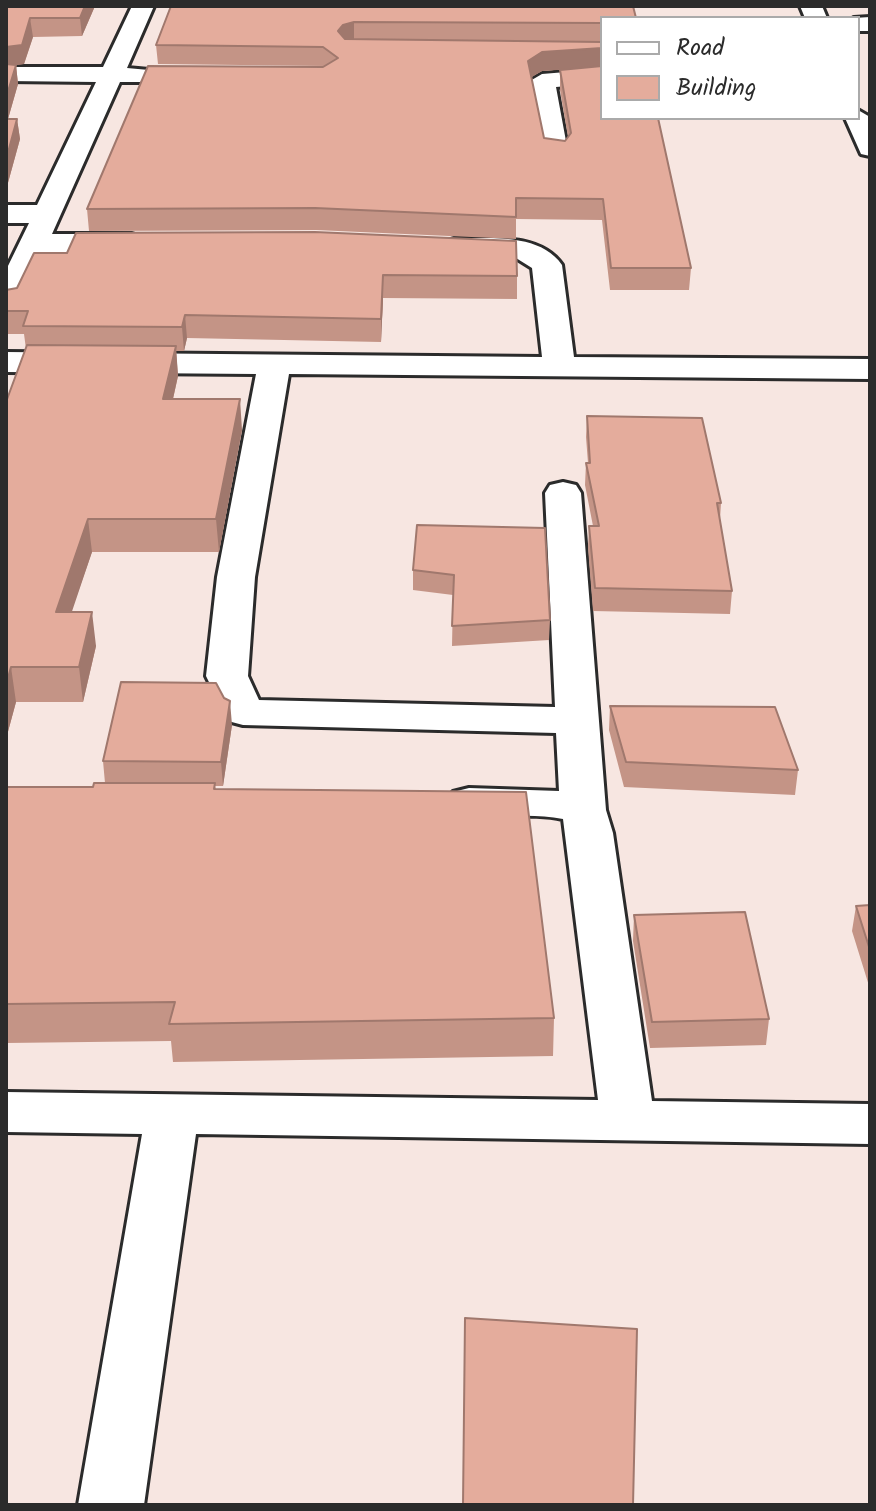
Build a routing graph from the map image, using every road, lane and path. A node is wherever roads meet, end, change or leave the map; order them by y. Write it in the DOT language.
graph roads {
  1 [pos="143,6"];
  2 [pos="6,74"];
  3 [pos="112,75"];
  4 [pos="157,75"];
  5 [pos="600,76"];
  6 [pos="859,120"];
  7 [pos="870,148"];
  8 [pos="555,152"];
  9 [pos="6,214"];
  10 [pos="48,214"];
  11 [pos="34,243"];
  12 [pos="160,243"];
  13 [pos="431,246"];
  14 [pos="6,303"];
  15 [pos="6,362"];
  16 [pos="274,364"];
  17 [pos="559,367"];
  18 [pos="870,369"];
  19 [pos="563,493"];
  20 [pos="578,721"];
  21 [pos="435,802"];
  22 [pos="583,810"];
  23 [pos="6,1112"];
  24 [pos="172,1115"];
  25 [pos="628,1121"];
  26 [pos="870,1124"];
  27 [pos="111,1505"];
  1 -- 3 [label="street"];
  2 -- 3 [label="street"];
  3 -- 4 [label="street"];
  3 -- 10 [label="street"];
  5 -- 8 [label="street"];
  6 -- 7 [label="street"];
  9 -- 10 [label="street"];
  10 -- 11 [label="street"];
  11 -- 12 [label="street"];
  11 -- 14 [label="street"];
  13 -- 17 [label="street"];
  15 -- 16 [label="street"];
  16 -- 17 [label="street"];
  16 -- 20 [label="street"];
  17 -- 18 [label="street"];
  19 -- 20 [label="street"];
  20 -- 22 [label="street"];
  21 -- 22 [label="street"];
  22 -- 25 [label="street"];
  23 -- 24 [label="street"];
  24 -- 25 [label="street"];
  24 -- 27 [label="street"];
  25 -- 26 [label="street"];
}
